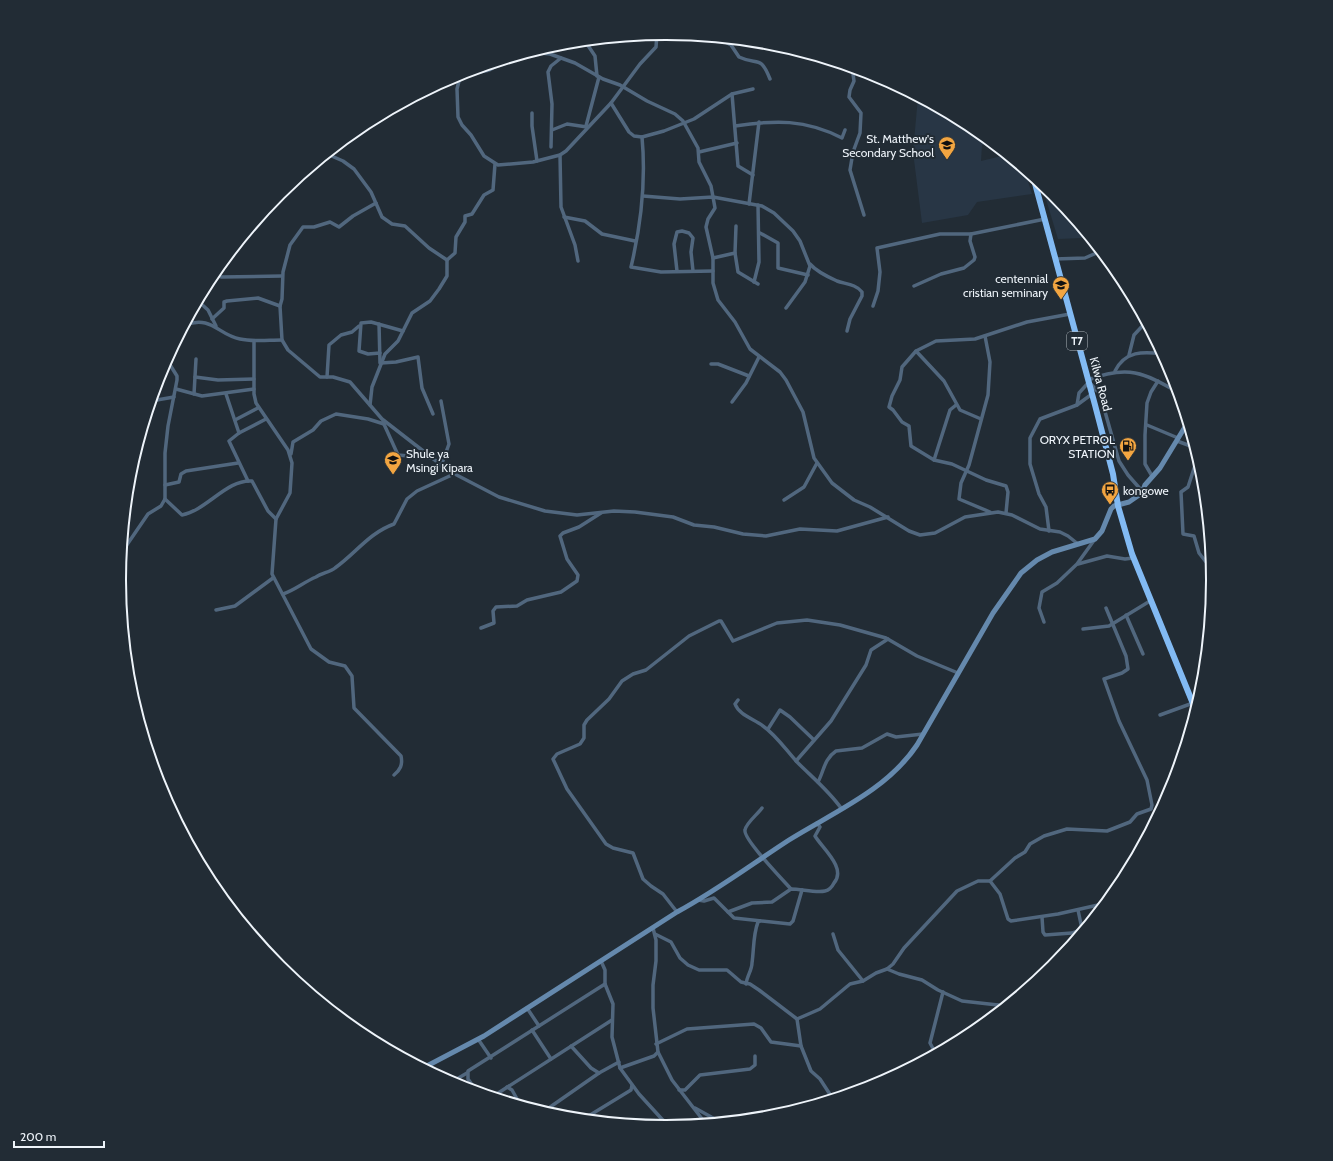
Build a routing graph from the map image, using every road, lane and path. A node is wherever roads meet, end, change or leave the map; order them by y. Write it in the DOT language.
graph roads {
  1 [pos="657,40"];
  2 [pos="729,44"];
  3 [pos="588,46"];
  4 [pos="547,53"];
  5 [pos="561,58"];
  6 [pos="853,74"];
  7 [pos="598,76"];
  8 [pos="770,79"];
  9 [pos="458,82"];
  10 [pos="624,87"];
  11 [pos="753,88"];
  12 [pos="732,94"];
  13 [pos="611,103"];
  14 [pos="532,114"];
  15 [pos="760,122"];
  16 [pos="684,123"];
  17 [pos="735,126"];
  18 [pos="587,127"];
  19 [pos="552,130"];
  20 [pos="845,130"];
  21 [pos="642,137"];
  22 [pos="738,143"];
  23 [pos="550,147"];
  24 [pos="699,152"];
  25 [pos="560,155"];
  26 [pos="332,156"];
  27 [pos="537,161"];
  28 [pos="495,164"];
  29 [pos="753,175"];
  30 [pos="1036,186"];
  31 [pos="643,196"];
  32 [pos="713,198"];
  33 [pos="376,203"];
  34 [pos="749,204"];
  35 [pos="758,205"];
  36 [pos="864,216"];
  37 [pos="564,217"];
  38 [pos="1045,219"];
  39 [pos="736,226"];
  40 [pos="760,233"];
  41 [pos="971,234"];
  42 [pos="635,241"];
  43 [pos="735,253"];
  44 [pos="1096,253"];
  45 [pos="713,258"];
  46 [pos="1055,259"];
  47 [pos="446,260"];
  48 [pos="578,261"];
  49 [pos="809,263"];
  50 [pos="677,271"];
  51 [pos="693,271"];
  52 [pos="713,271"];
  53 [pos="808,275"];
  54 [pos="282,276"];
  55 [pos="221,277"];
  56 [pos="754,282"];
  57 [pos="758,284"];
  58 [pos="914,286"];
  59 [pos="202,304"];
  60 [pos="280,306"];
  61 [pos="873,306"];
  62 [pos="786,308"];
  63 [pos="1070,314"];
  64 [pos="212,319"];
  65 [pos="191,324"];
  66 [pos="379,324"];
  67 [pos="1143,325"];
  68 [pos="216,326"];
  69 [pos="360,326"];
  70 [pos="403,331"];
  71 [pos="847,331"];
  72 [pos="985,336"];
  73 [pos="282,340"];
  74 [pos="254,341"];
  75 [pos="916,351"];
  76 [pos="1157,353"];
  77 [pos="380,354"];
  78 [pos="1129,356"];
  79 [pos="759,357"];
  80 [pos="196,359"];
  81 [pos="381,363"];
  82 [pos="711,364"];
  83 [pos="171,366"];
  84 [pos="1115,371"];
  85 [pos="749,376"];
  86 [pos="327,377"];
  87 [pos="195,378"];
  88 [pos="254,379"];
  89 [pos="1088,381"];
  90 [pos="1158,381"];
  91 [pos="254,389"];
  92 [pos="1171,389"];
  93 [pos="176,390"];
  94 [pos="194,394"];
  95 [pos="226,394"];
  96 [pos="1092,394"];
  97 [pos="174,397"];
  98 [pos="158,400"];
  99 [pos="441,400"];
  100 [pos="732,402"];
  101 [pos="1077,404"];
  102 [pos="370,405"];
  103 [pos="956,405"];
  104 [pos="258,408"];
  105 [pos="433,414"];
  106 [pos="266,419"];
  107 [pos="382,419"];
  108 [pos="981,419"];
  109 [pos="235,420"];
  110 [pos="384,424"];
  111 [pos="1147,425"];
  112 [pos="1185,428"];
  113 [pos="239,433"];
  114 [pos="1177,440"];
  115 [pos="1190,445"];
  116 [pos="291,454"];
  117 [pos="431,458"];
  118 [pos="934,460"];
  119 [pos="238,462"];
  120 [pos="817,463"];
  121 [pos="441,466"];
  122 [pos="1195,466"];
  123 [pos="966,471"];
  124 [pos="454,474"];
  125 [pos="1152,476"];
  126 [pos="248,481"];
  127 [pos="165,485"];
  128 [pos="1142,491"];
  129 [pos="165,499"];
  130 [pos="784,500"];
  131 [pos="1118,506"];
  132 [pos="602,512"];
  133 [pos="990,512"];
  134 [pos="1006,513"];
  135 [pos="888,517"];
  136 [pos="276,519"];
  137 [pos="1049,531"];
  138 [pos="1095,539"];
  139 [pos="1078,544"];
  140 [pos="127,545"];
  141 [pos="1133,558"];
  142 [pos="1207,563"];
  143 [pos="1077,564"];
  144 [pos="273,578"];
  145 [pos="283,594"];
  146 [pos="1150,601"];
  147 [pos="1106,608"];
  148 [pos="216,610"];
  149 [pos="1126,615"];
  150 [pos="1044,622"];
  151 [pos="1113,623"];
  152 [pos="481,628"];
  153 [pos="1083,629"];
  154 [pos="888,639"];
  155 [pos="1143,654"];
  156 [pos="958,673"];
  157 [pos="738,700"];
  158 [pos="1193,703"];
  159 [pos="1160,715"];
  160 [pos="768,729"];
  161 [pos="923,734"];
  162 [pos="814,740"];
  163 [pos="796,762"];
  164 [pos="394,775"];
  165 [pos="818,782"];
  166 [pos="762,808"];
  167 [pos="841,808"];
  168 [pos="817,823"];
  169 [pos="762,858"];
  170 [pos="990,881"];
  171 [pos="792,889"];
  172 [pos="802,890"];
  173 [pos="698,900"];
  174 [pos="1099,905"];
  175 [pos="1078,910"];
  176 [pos="677,912"];
  177 [pos="728,912"];
  178 [pos="1042,917"];
  179 [pos="760,921"];
  180 [pos="1081,927"];
  181 [pos="654,928"];
  182 [pos="1078,931"];
  183 [pos="655,934"];
  184 [pos="833,934"];
  185 [pos="601,961"];
  186 [pos="887,969"];
  187 [pos="864,982"];
  188 [pos="605,984"];
  189 [pos="746,984"];
  190 [pos="943,992"];
  191 [pos="998,1005"];
  192 [pos="527,1008"];
  193 [pos="797,1019"];
  194 [pos="612,1020"];
  195 [pos="539,1026"];
  196 [pos="532,1030"];
  197 [pos="478,1039"];
  198 [pos="656,1044"];
  199 [pos="571,1046"];
  200 [pos="802,1046"];
  201 [pos="934,1051"];
  202 [pos="658,1052"];
  203 [pos="654,1056"];
  204 [pos="755,1056"];
  205 [pos="490,1058"];
  206 [pos="551,1060"];
  207 [pos="661,1060"];
  208 [pos="619,1062"];
  209 [pos="430,1067"];
  210 [pos="620,1068"];
  211 [pos="466,1073"];
  212 [pos="598,1073"];
  213 [pos="457,1079"];
  214 [pos="472,1084"];
  215 [pos="512,1084"];
  216 [pos="632,1085"];
  217 [pos="507,1087"];
  218 [pos="512,1090"];
  219 [pos="679,1090"];
  220 [pos="497,1093"];
  221 [pos="830,1095"];
  222 [pos="518,1100"];
  223 [pos="694,1107"];
  224 [pos="549,1108"];
  225 [pos="590,1115"];
  226 [pos="661,1119"];
  227 [pos="714,1119"];
  228 [pos="703,1120"];
  1 -- 10 [label="street"];
  2 -- 8 [label="street"];
  3 -- 7 [label="street"];
  4 -- 5 [label="street"];
  5 -- 7 [label="street"];
  5 -- 19 [label="street"];
  6 -- 36 [label="street"];
  7 -- 10 [label="street"];
  7 -- 18 [label="street"];
  9 -- 28 [label="street"];
  10 -- 13 [label="street"];
  10 -- 16 [label="street"];
  11 -- 12 [label="street"];
  12 -- 16 [label="street"];
  12 -- 17 [label="street"];
  13 -- 18 [label="street"];
  13 -- 21 [label="street"];
  14 -- 27 [label="street"];
  15 -- 17 [label="street"];
  15 -- 20 [label="street"];
  15 -- 29 [label="street"];
  16 -- 21 [label="street"];
  16 -- 24 [label="street"];
  17 -- 22 [label="street"];
  18 -- 19 [label="street"];
  18 -- 25 [label="street"];
  19 -- 23 [label="street"];
  21 -- 31 [label="street"];
  22 -- 24 [label="street"];
  22 -- 29 [label="street"];
  24 -- 32 [label="street"];
  25 -- 27 [label="street"];
  25 -- 37 [label="street"];
  26 -- 33 [label="street"];
  27 -- 28 [label="street"];
  28 -- 47 [label="street"];
  29 -- 34 [label="street"];
  30 -- 38 [label="highway, Kilwa Road / T7"];
  31 -- 32 [label="street"];
  31 -- 42 [label="street"];
  32 -- 34 [label="street"];
  32 -- 45 [label="street"];
  33 -- 47 [label="street"];
  33 -- 54 [label="street"];
  34 -- 35 [label="street"];
  35 -- 40 [label="street"];
  35 -- 49 [label="street"];
  37 -- 42 [label="street"];
  37 -- 48 [label="street"];
  38 -- 41 [label="street"];
  38 -- 46 [label="highway, Kilwa Road / T7"];
  39 -- 43 [label="street"];
  40 -- 53 [label="street"];
  40 -- 56 [label="street"];
  41 -- 58 [label="street"];
  41 -- 61 [label="street"];
  42 -- 50 [label="street"];
  43 -- 45 [label="street"];
  43 -- 56 [label="street"];
  44 -- 46 [label="street"];
  45 -- 52 [label="street"];
  46 -- 63 [label="highway, Kilwa Road / T7"];
  47 -- 70 [label="street"];
  49 -- 53 [label="street"];
  49 -- 71 [label="street"];
  50 -- 51 [label="street"];
  50 -- 51 [label="street"];
  51 -- 52 [label="street"];
  52 -- 79 [label="street"];
  53 -- 62 [label="street"];
  54 -- 55 [label="street"];
  54 -- 60 [label="street"];
  56 -- 57 [label="street"];
  59 -- 64 [label="street"];
  60 -- 64 [label="street"];
  60 -- 73 [label="street"];
  63 -- 72 [label="street"];
  63 -- 89 [label="highway, Kilwa Road / T7"];
  64 -- 68 [label="street"];
  65 -- 68 [label="street"];
  66 -- 69 [label="street"];
  66 -- 70 [label="street"];
  66 -- 77 [label="street"];
  67 -- 78 [label="street"];
  68 -- 74 [label="street"];
  69 -- 77 [label="street"];
  69 -- 86 [label="street"];
  70 -- 81 [label="street"];
  72 -- 75 [label="street"];
  72 -- 108 [label="street"];
  73 -- 74 [label="street"];
  73 -- 86 [label="street"];
  74 -- 88 [label="street"];
  75 -- 103 [label="street"];
  75 -- 118 [label="street"];
  76 -- 78 [label="street"];
  77 -- 81 [label="street"];
  78 -- 84 [label="street"];
  79 -- 85 [label="street"];
  79 -- 120 [label="street"];
  80 -- 87 [label="street"];
  81 -- 102 [label="street"];
  81 -- 105 [label="street"];
  82 -- 85 [label="street"];
  83 -- 93 [label="street"];
  84 -- 89 [label="street"];
  84 -- 90 [label="street"];
  85 -- 100 [label="street"];
  86 -- 102 [label="street"];
  87 -- 88 [label="street"];
  87 -- 94 [label="street"];
  88 -- 91 [label="street"];
  89 -- 96 [label="highway, Kilwa Road / T7"];
  89 -- 101 [label="street"];
  89 -- 128 [label="street"];
  90 -- 92 [label="street"];
  90 -- 111 [label="street"];
  91 -- 95 [label="street"];
  91 -- 104 [label="street"];
  93 -- 94 [label="street"];
  93 -- 97 [label="street"];
  94 -- 95 [label="street"];
  95 -- 109 [label="street"];
  96 -- 101 [label="street"];
  96 -- 131 [label="highway, Kilwa Road / T7"];
  97 -- 98 [label="street"];
  97 -- 127 [label="street"];
  99 -- 121 [label="street"];
  101 -- 137 [label="street"];
  102 -- 107 [label="street"];
  103 -- 108 [label="street"];
  103 -- 118 [label="street"];
  104 -- 106 [label="street"];
  104 -- 109 [label="street"];
  106 -- 113 [label="street"];
  106 -- 116 [label="street"];
  107 -- 110 [label="street"];
  107 -- 117 [label="street"];
  108 -- 123 [label="street"];
  109 -- 113 [label="street"];
  110 -- 116 [label="street"];
  110 -- 117 [label="street"];
  111 -- 114 [label="street"];
  111 -- 125 [label="street"];
  112 -- 114 [label="main road"];
  113 -- 119 [label="street"];
  114 -- 115 [label="street"];
  114 -- 125 [label="main road"];
  116 -- 136 [label="street"];
  117 -- 121 [label="street"];
  118 -- 123 [label="street"];
  119 -- 126 [label="street"];
  119 -- 127 [label="street"];
  120 -- 130 [label="street"];
  120 -- 135 [label="street"];
  121 -- 124 [label="street"];
  122 -- 142 [label="street"];
  123 -- 133 [label="street"];
  123 -- 134 [label="street"];
  124 -- 132 [label="street"];
  124 -- 145 [label="street"];
  125 -- 128 [label="main road"];
  126 -- 129 [label="street"];
  126 -- 136 [label="street"];
  127 -- 129 [label="street"];
  128 -- 131 [label="main road"];
  129 -- 140 [label="street"];
  131 -- 138 [label="main road"];
  131 -- 141 [label="highway, T7"];
  132 -- 135 [label="street"];
  132 -- 152 [label="street"];
  133 -- 134 [label="street"];
  133 -- 135 [label="street"];
  134 -- 137 [label="street"];
  136 -- 144 [label="street"];
  137 -- 139 [label="street"];
  138 -- 139 [label="main road"];
  138 -- 143 [label="street"];
  139 -- 156 [label="main road"];
  141 -- 143 [label="street"];
  141 -- 146 [label="highway, T7"];
  143 -- 150 [label="street"];
  144 -- 145 [label="street"];
  144 -- 148 [label="street"];
  145 -- 164 [label="street"];
  146 -- 149 [label="street"];
  146 -- 158 [label="highway, T7"];
  147 -- 151 [label="street"];
  149 -- 151 [label="street"];
  149 -- 155 [label="street"];
  151 -- 153 [label="street"];
  151 -- 170 [label="street"];
  154 -- 156 [label="street"];
  154 -- 162 [label="street"];
  154 -- 176 [label="street"];
  156 -- 161 [label="main road"];
  157 -- 160 [label="street"];
  158 -- 159 [label="street"];
  160 -- 162 [label="street"];
  160 -- 163 [label="street"];
  161 -- 165 [label="street"];
  161 -- 167 [label="main road"];
  162 -- 163 [label="street"];
  163 -- 165 [label="street"];
  165 -- 167 [label="street"];
  166 -- 169 [label="street"];
  167 -- 168 [label="main road"];
  168 -- 169 [label="main road"];
  168 -- 172 [label="street"];
  169 -- 171 [label="street"];
  169 -- 173 [label="main road"];
  170 -- 178 [label="street"];
  170 -- 186 [label="street"];
  171 -- 172 [label="street"];
  171 -- 177 [label="street"];
  172 -- 179 [label="street"];
  173 -- 176 [label="main road"];
  173 -- 177 [label="street"];
  174 -- 175 [label="street"];
  175 -- 178 [label="street"];
  175 -- 180 [label="street"];
  176 -- 181 [label="main road"];
  177 -- 179 [label="street"];
  178 -- 182 [label="street"];
  179 -- 189 [label="street"];
  181 -- 183 [label="street"];
  181 -- 185 [label="main road"];
  183 -- 189 [label="street"];
  183 -- 198 [label="street"];
  184 -- 187 [label="street"];
  185 -- 188 [label="street"];
  185 -- 192 [label="main road"];
  186 -- 187 [label="street"];
  186 -- 190 [label="street"];
  187 -- 193 [label="street"];
  188 -- 194 [label="street"];
  188 -- 195 [label="street"];
  189 -- 193 [label="street"];
  190 -- 191 [label="street"];
  190 -- 201 [label="street"];
  192 -- 195 [label="street"];
  192 -- 197 [label="main road"];
  193 -- 200 [label="street"];
  194 -- 199 [label="street"];
  194 -- 208 [label="street"];
  195 -- 196 [label="street"];
  196 -- 205 [label="street"];
  196 -- 206 [label="street"];
  197 -- 205 [label="street"];
  197 -- 209 [label="main road"];
  198 -- 200 [label="street"];
  198 -- 202 [label="street"];
  199 -- 206 [label="street"];
  199 -- 212 [label="street"];
  200 -- 221 [label="street"];
  202 -- 203 [label="street"];
  202 -- 207 [label="street"];
  203 -- 207 [label="street"];
  203 -- 210 [label="street"];
  204 -- 219 [label="street"];
  205 -- 211 [label="street"];
  206 -- 215 [label="street"];
  207 -- 219 [label="street"];
  208 -- 210 [label="street"];
  208 -- 212 [label="street"];
  210 -- 216 [label="street"];
  211 -- 213 [label="street"];
  211 -- 214 [label="street"];
  212 -- 224 [label="street"];
  215 -- 217 [label="street"];
  215 -- 218 [label="street"];
  216 -- 225 [label="street"];
  216 -- 226 [label="street"];
  217 -- 218 [label="street"];
  217 -- 220 [label="street"];
  218 -- 222 [label="street"];
  219 -- 223 [label="street"];
  223 -- 227 [label="street"];
  223 -- 228 [label="street"];
}
